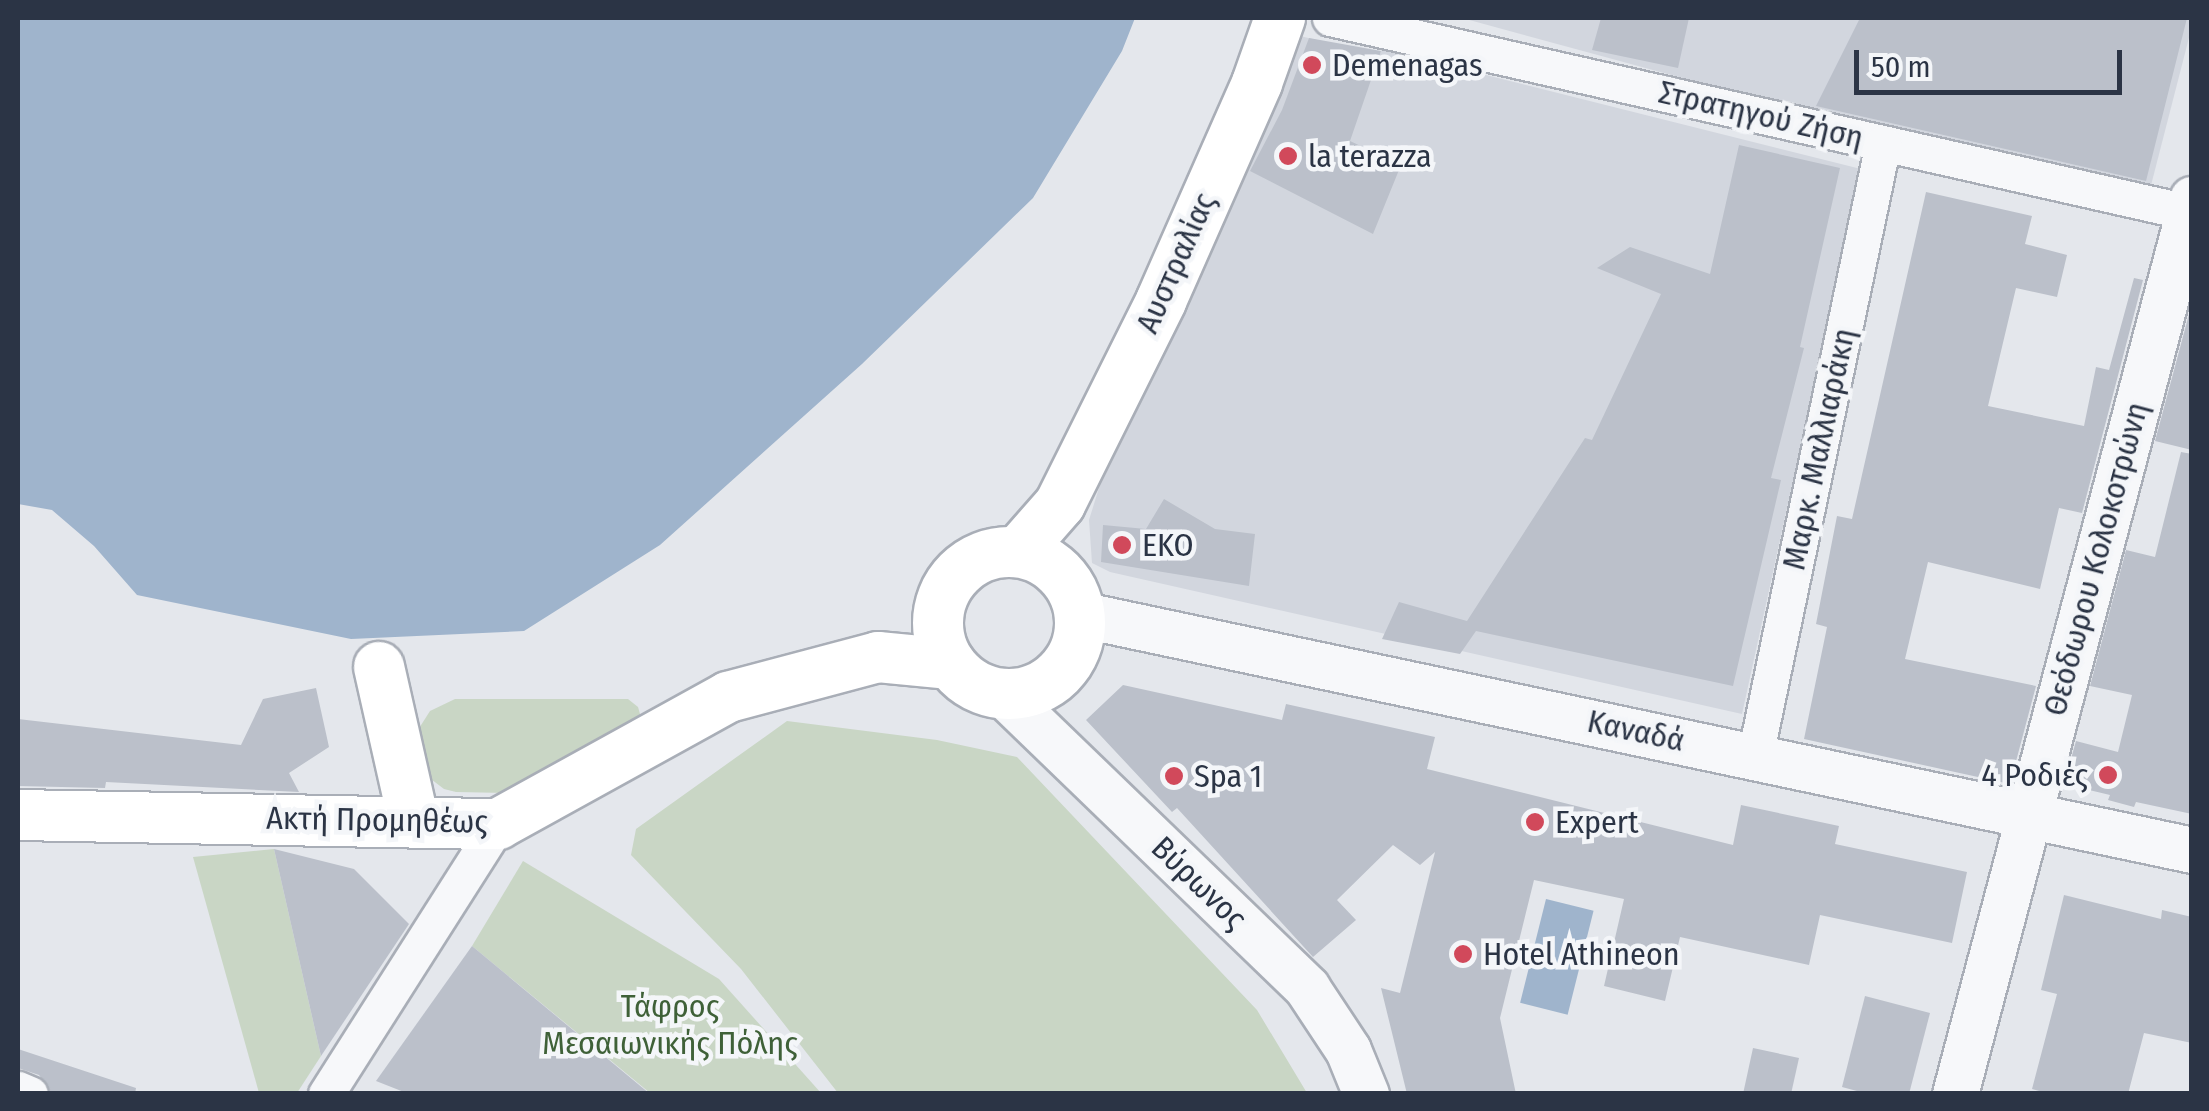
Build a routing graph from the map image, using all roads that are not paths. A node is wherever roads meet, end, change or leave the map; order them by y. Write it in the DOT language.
graph roads {
  1 [pos="1280,18"];
  2 [pos="1330,18"];
  3 [pos="1883,143"];
  4 [pos="2190,208"];
  5 [pos="1052,579"];
  6 [pos="944,642"];
  7 [pos="380,667"];
  8 [pos="1003,694"];
  9 [pos="1755,756"];
  10 [pos="2028,814"];
  11 [pos="18,815"];
  12 [pos="414,822"];
  13 [pos="498,824"];
  14 [pos="2192,850"];
  15 [pos="336,1080"];
  16 [pos="18,1089"];
  17 [pos="30,1094"];
  18 [pos="1366,1094"];
  19 [pos="1955,1094"];
  1 -- 5 [label="main road, Αυστραλίας"];
  2 -- 3 [label="street, Στρατηγού Ζήση"];
  3 -- 4 [label="street, Στρατηγού Ζήση"];
  3 -- 9 [label="street, Μαρκ. Μαλλιαράκη"];
  4 -- 10 [label="street, Θεόδωρου Κολοκοτρώνη"];
  5 -- 6 [label="main road"];
  5 -- 8 [label="main road"];
  5 -- 9 [label="street, Καναδά"];
  6 -- 8 [label="main road"];
  6 -- 13 [label="main road, Ακτή Προμηθέως"];
  7 -- 12 [label="main road"];
  8 -- 18 [label="street, Βύρωνος"];
  9 -- 10 [label="street, Καναδά"];
  10 -- 14 [label="street, Καναδά"];
  10 -- 19 [label="street, Θεόδωρου Κολοκοτρώνη"];
  11 -- 12 [label="main road, Ακτή Προμηθέως"];
  12 -- 13 [label="main road, Ακτή Προμηθέως"];
  13 -- 15 [label="street"];
  16 -- 17 [label="street"];
}
